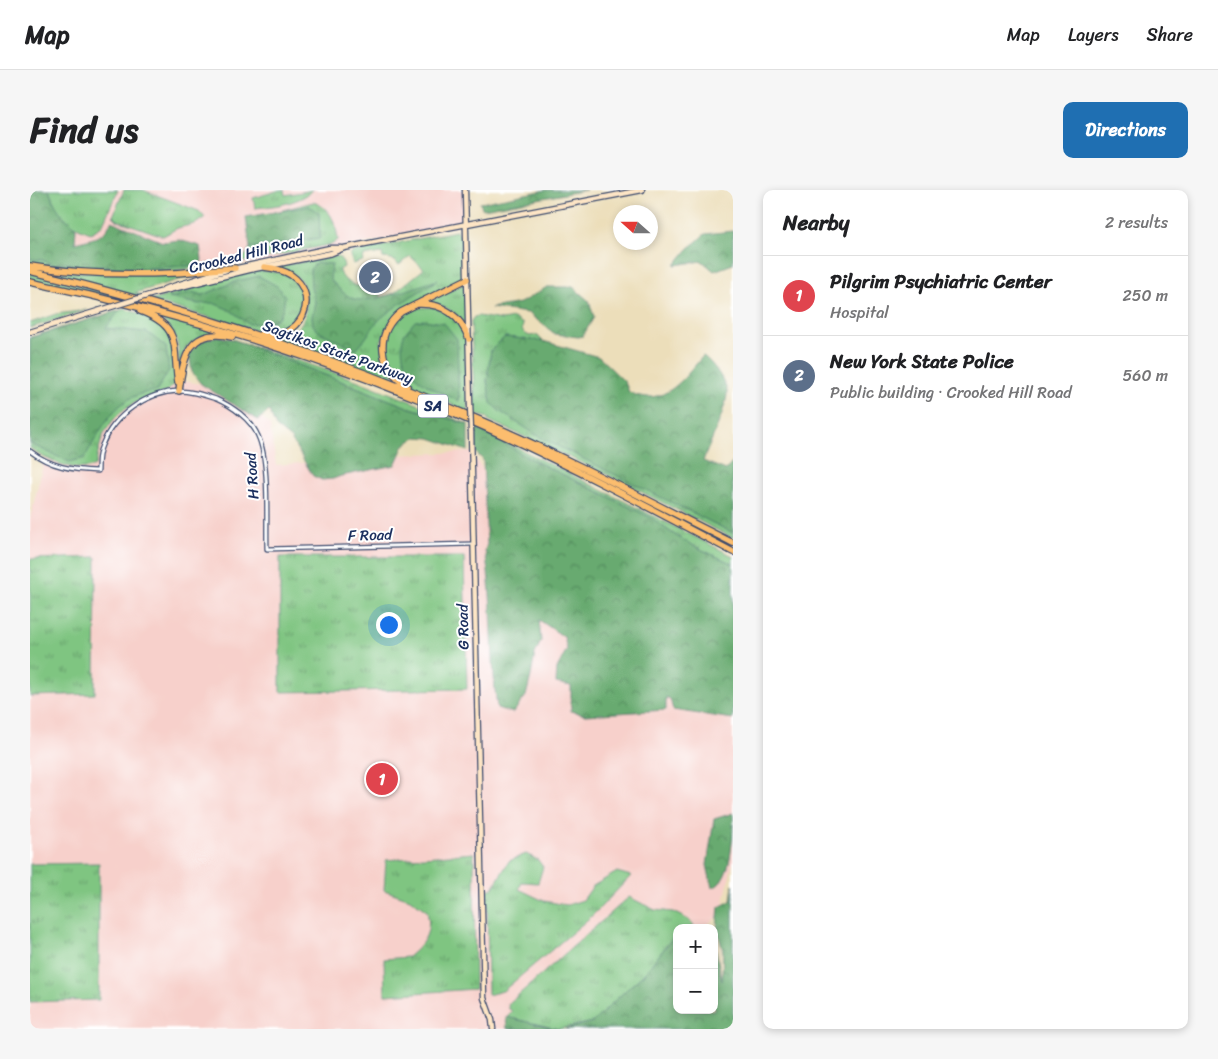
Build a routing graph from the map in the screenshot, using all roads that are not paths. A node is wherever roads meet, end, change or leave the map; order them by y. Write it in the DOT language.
graph roads {
  1 [pos="465,190"];
  2 [pos="642,190"];
  3 [pos="466,224"];
  4 [pos="344,248"];
  5 [pos="30,266"];
  6 [pos="264,267"];
  7 [pos="235,268"];
  8 [pos="30,271"];
  9 [pos="467,279"];
  10 [pos="30,282"];
  11 [pos="156,293"];
  12 [pos="115,302"];
  13 [pos="415,304"];
  14 [pos="230,327"];
  15 [pos="30,332"];
  16 [pos="469,339"];
  17 [pos="281,349"];
  18 [pos="179,391"];
  19 [pos="421,395"];
  20 [pos="30,451"];
  21 [pos="733,543"];
  22 [pos="473,544"];
  23 [pos="267,549"];
  24 [pos="733,552"];
  25 [pos="493,1029"];
  1 -- 3 [label="main road, G Road"];
  2 -- 3 [label="main road, Crooked Hill Road"];
  3 -- 4 [label="main road, Crooked Hill Road"];
  3 -- 9 [label="main road, G Road"];
  4 -- 6 [label="main road, Crooked Hill Road"];
  4 -- 7 [label="main road, Crooked Hill Road"];
  5 -- 7 [label="highway"];
  6 -- 11 [label="main road, Crooked Hill Road"];
  6 -- 14 [label="highway"];
  7 -- 11 [label="main road, Crooked Hill Road"];
  8 -- 14 [label="highway, Sagtikos State Parkway / SA"];
  9 -- 13 [label="highway"];
  9 -- 16 [label="main road, G Road"];
  10 -- 12 [label="highway, Sagtikos State Parkway / SA"];
  11 -- 15 [label="main road, Crooked Hill Road, bridge"];
  12 -- 17 [label="highway, Sagtikos State Parkway / SA"];
  12 -- 18 [label="highway"];
  13 -- 16 [label="highway"];
  13 -- 19 [label="highway"];
  14 -- 19 [label="highway, Sagtikos State Parkway / SA"];
  16 -- 22 [label="main road, G Road, bridge"];
  17 -- 18 [label="highway"];
  17 -- 24 [label="highway, Sagtikos State Parkway / SA"];
  18 -- 20 [label="street"];
  18 -- 23 [label="street, H Road"];
  19 -- 21 [label="highway, Sagtikos State Parkway / SA"];
  22 -- 23 [label="street, F Road"];
  22 -- 25 [label="main road, G Road"];
}
